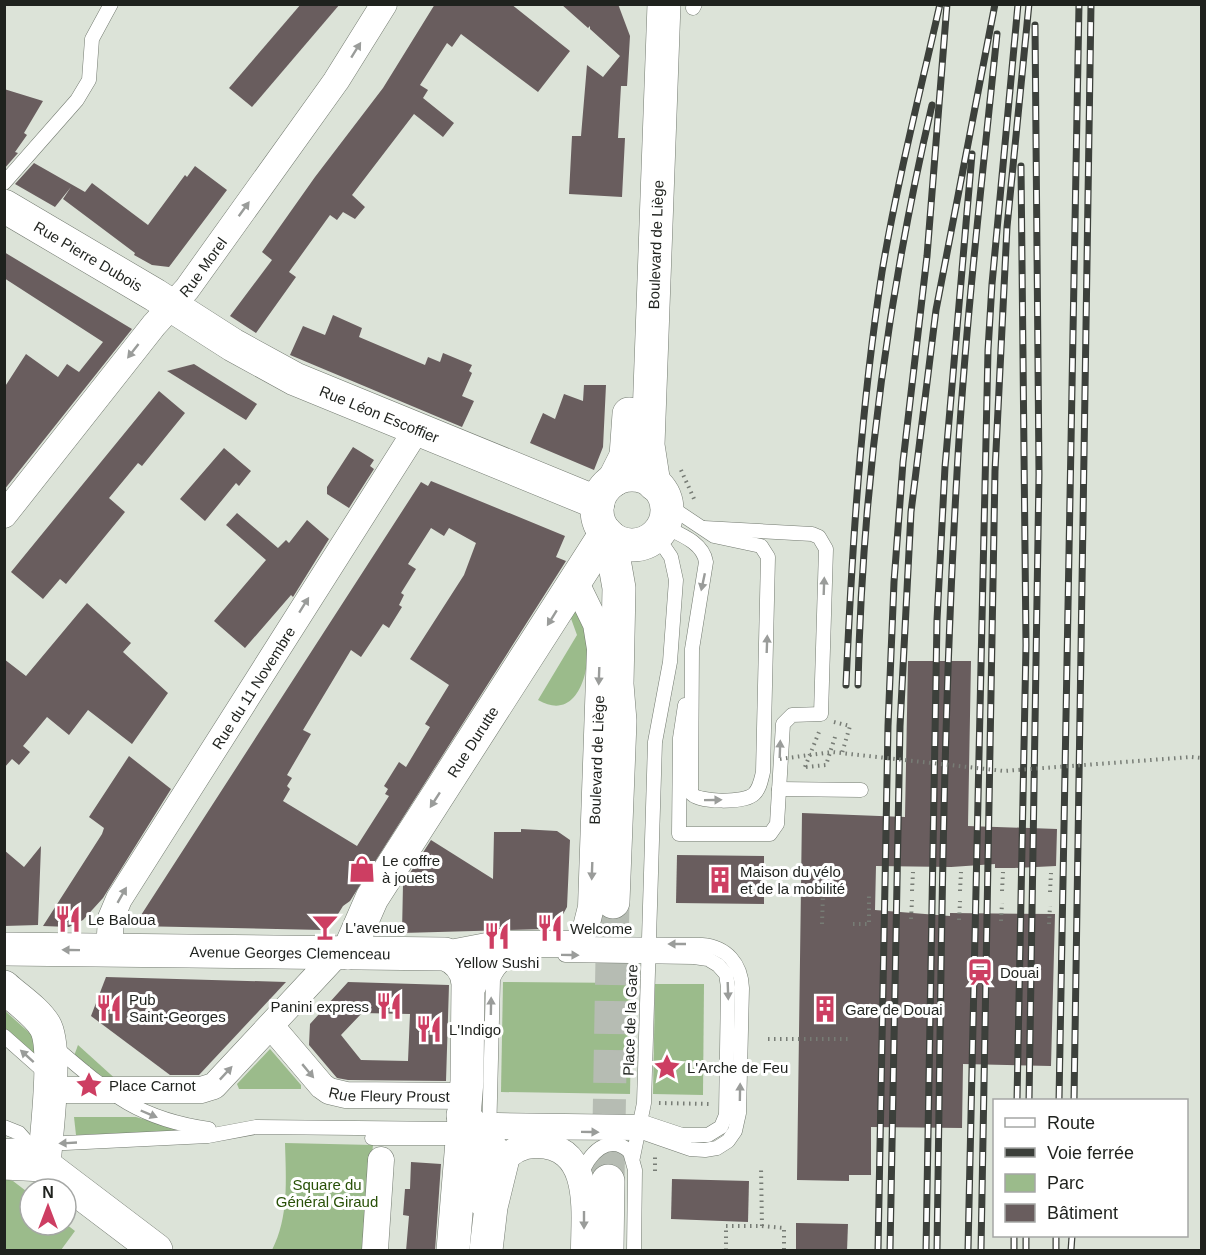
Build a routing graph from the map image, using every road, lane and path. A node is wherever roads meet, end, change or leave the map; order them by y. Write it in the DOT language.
graph roads {
  1 [pos="111,4"];
  2 [pos="384,4"];
  3 [pos="646,4"];
  4 [pos="684,6"];
  5 [pos="4,183"];
  6 [pos="4,206"];
  7 [pos="170,306"];
  8 [pos="417,429"];
  9 [pos="607,513"];
  10 [pos="4,515"];
  11 [pos="657,518"];
  12 [pos="699,529"];
  13 [pos="575,581"];
  14 [pos="692,683"];
  15 [pos="620,721"];
  16 [pos="831,721"];
  17 [pos="820,727"];
  18 [pos="832,752"];
  19 [pos="842,753"];
  20 [pos="1202,758"];
  21 [pos="780,759"];
  22 [pos="779,789"];
  23 [pos="861,790"];
  24 [pos="913,872"];
  25 [pos="960,872"];
  26 [pos="1003,872"];
  27 [pos="1051,873"];
  28 [pos="912,891"];
  29 [pos="960,891"];
  30 [pos="1002,891"];
  31 [pos="1050,892"];
  32 [pos="823,894"];
  33 [pos="869,894"];
  34 [pos="912,900"];
  35 [pos="613,902"];
  36 [pos="960,902"];
  37 [pos="1002,903"];
  38 [pos="1050,906"];
  39 [pos="911,919"];
  40 [pos="959,920"];
  41 [pos="1001,921"];
  42 [pos="822,924"];
  43 [pos="853,924"];
  44 [pos="1049,924"];
  45 [pos="518,944"];
  46 [pos="577,944"];
  47 [pos="4,949"];
  48 [pos="649,950"];
  49 [pos="109,951"];
  50 [pos="343,954"];
  51 [pos="445,954"];
  52 [pos="4,987"];
  53 [pos="4,1001"];
  54 [pos="271,1026"];
  55 [pos="4,1036"];
  56 [pos="768,1039"];
  57 [pos="851,1039"];
  58 [pos="50,1043"];
  59 [pos="49,1083"];
  60 [pos="105,1090"];
  61 [pos="656,1103"];
  62 [pos="726,1105"];
  63 [pos="4,1126"];
  64 [pos="638,1128"];
  65 [pos="479,1129"];
  66 [pos="231,1132"];
  67 [pos="4,1146"];
  68 [pos="34,1149"];
  69 [pos="633,1157"];
  70 [pos="381,1160"];
  71 [pos="761,1167"];
  72 [pos="595,1178"];
  73 [pos="762,1226"];
  74 [pos="156,1251"];
  75 [pos="375,1251"];
  76 [pos="453,1251"];
  77 [pos="465,1251"];
  78 [pos="474,1251"];
  79 [pos="486,1251"];
  80 [pos="584,1251"];
  81 [pos="608,1251"];
  82 [pos="634,1251"];
  83 [pos="726,1251"];
  84 [pos="784,1251"];
  1 -- 5 [label="lane"];
  7 -- 2 [label="street, Rue Morel, one-way"];
  3 -- 9 [label="street, Boulevard de Liège"];
  4 -- 11 [label="street, Boulevard de Liège"];
  6 -- 7 [label="street, Rue Pierre Dubois"];
  7 -- 8 [label="street, Rue Léon Escoffier"];
  7 -- 10 [label="street, Rue Morel, one-way"];
  8 -- 9 [label="street, Rue Léon Escoffier"];
  49 -- 8 [label="street, Rue du 11 Novembre, one-way"];
  9 -- 11 [label="street"];
  9 -- 11 [label="street"];
  9 -- 13 [label="street, Rue Durutte"];
  9 -- 15 [label="street, Boulevard de Liège"];
  11 -- 12 [label="lane"];
  11 -- 14 [label="lane, one-way"];
  11 -- 15 [label="street, Boulevard de Liège"];
  11 -- 48 [label="lane"];
  14 -- 12 [label="lane, one-way"];
  22 -- 12 [label="lane, one-way"];
  13 -- 46 [label="street, Boulevard de Liège, one-way"];
  13 -- 50 [label="street, Rue Durutte, one-way"];
  14 -- 22 [label="lane"];
  15 -- 35 [label="street, Boulevard de Liège"];
  16 -- 19 [label="path"];
  17 -- 18 [label="path"];
  18 -- 19 [label="path, bridge"];
  18 -- 21 [label="path, bridge"];
  19 -- 20 [label="path, bridge"];
  22 -- 23 [label="lane"];
  24 -- 28 [label="path"];
  25 -- 29 [label="path"];
  26 -- 30 [label="path"];
  27 -- 31 [label="path"];
  32 -- 42 [label="path"];
  33 -- 43 [label="path"];
  34 -- 39 [label="path"];
  36 -- 40 [label="path"];
  37 -- 41 [label="path"];
  38 -- 44 [label="path"];
  45 -- 46 [label="street, Avenue Georges Clemenceau"];
  45 -- 51 [label="street, Avenue Georges Clemenceau"];
  45 -- 65 [label="lane"];
  46 -- 48 [label="lane"];
  49 -- 47 [label="street, Avenue Georges Clemenceau, one-way"];
  48 -- 62 [label="lane, Place de la Gare, one-way"];
  48 -- 64 [label="lane, Place de la Gare"];
  64 -- 48 [label="lane, Place de la Gare, one-way"];
  65 -- 48 [label="lane, one-way"];
  49 -- 50 [label="street, Avenue Georges Clemenceau"];
  50 -- 51 [label="street, Avenue Georges Clemenceau"];
  50 -- 54 [label="street, Rue Durutte"];
  51 -- 65 [label="street"];
  52 -- 58 [label="street"];
  53 -- 58 [label="lane"];
  60 -- 54 [label="street, Rue Durutte, one-way"];
  54 -- 65 [label="street, Rue Fleury Proust, one-way"];
  59 -- 55 [label="lane, one-way"];
  56 -- 57 [label="path"];
  58 -- 59 [label="street"];
  58 -- 60 [label="lane"];
  59 -- 60 [label="street, Rue Durutte"];
  59 -- 68 [label="street"];
  60 -- 66 [label="lane, one-way"];
  61 -- 62 [label="path"];
  62 -- 64 [label="lane, Place de la Gare"];
  63 -- 68 [label="lane"];
  63 -- 68 [label="lane"];
  64 -- 65 [label="lane, Place de la Gare"];
  64 -- 69 [label="lane, Place de la Gare"];
  65 -- 66 [label="lane, Place de la Gare"];
  65 -- 72 [label="street"];
  65 -- 76 [label="street"];
  65 -- 77 [label="lane"];
  65 -- 78 [label="lane"];
  65 -- 79 [label="street"];
  66 -- 68 [label="lane, Place de la Gare, one-way"];
  67 -- 68 [label="lane"];
  68 -- 74 [label="street"];
  69 -- 72 [label="lane"];
  69 -- 82 [label="lane, Place de la Gare"];
  70 -- 75 [label="street"];
  71 -- 73 [label="path"];
  72 -- 80 [label="street, one-way"];
  72 -- 81 [label="street"];
  73 -- 83 [label="path"];
  73 -- 84 [label="path"];
}
